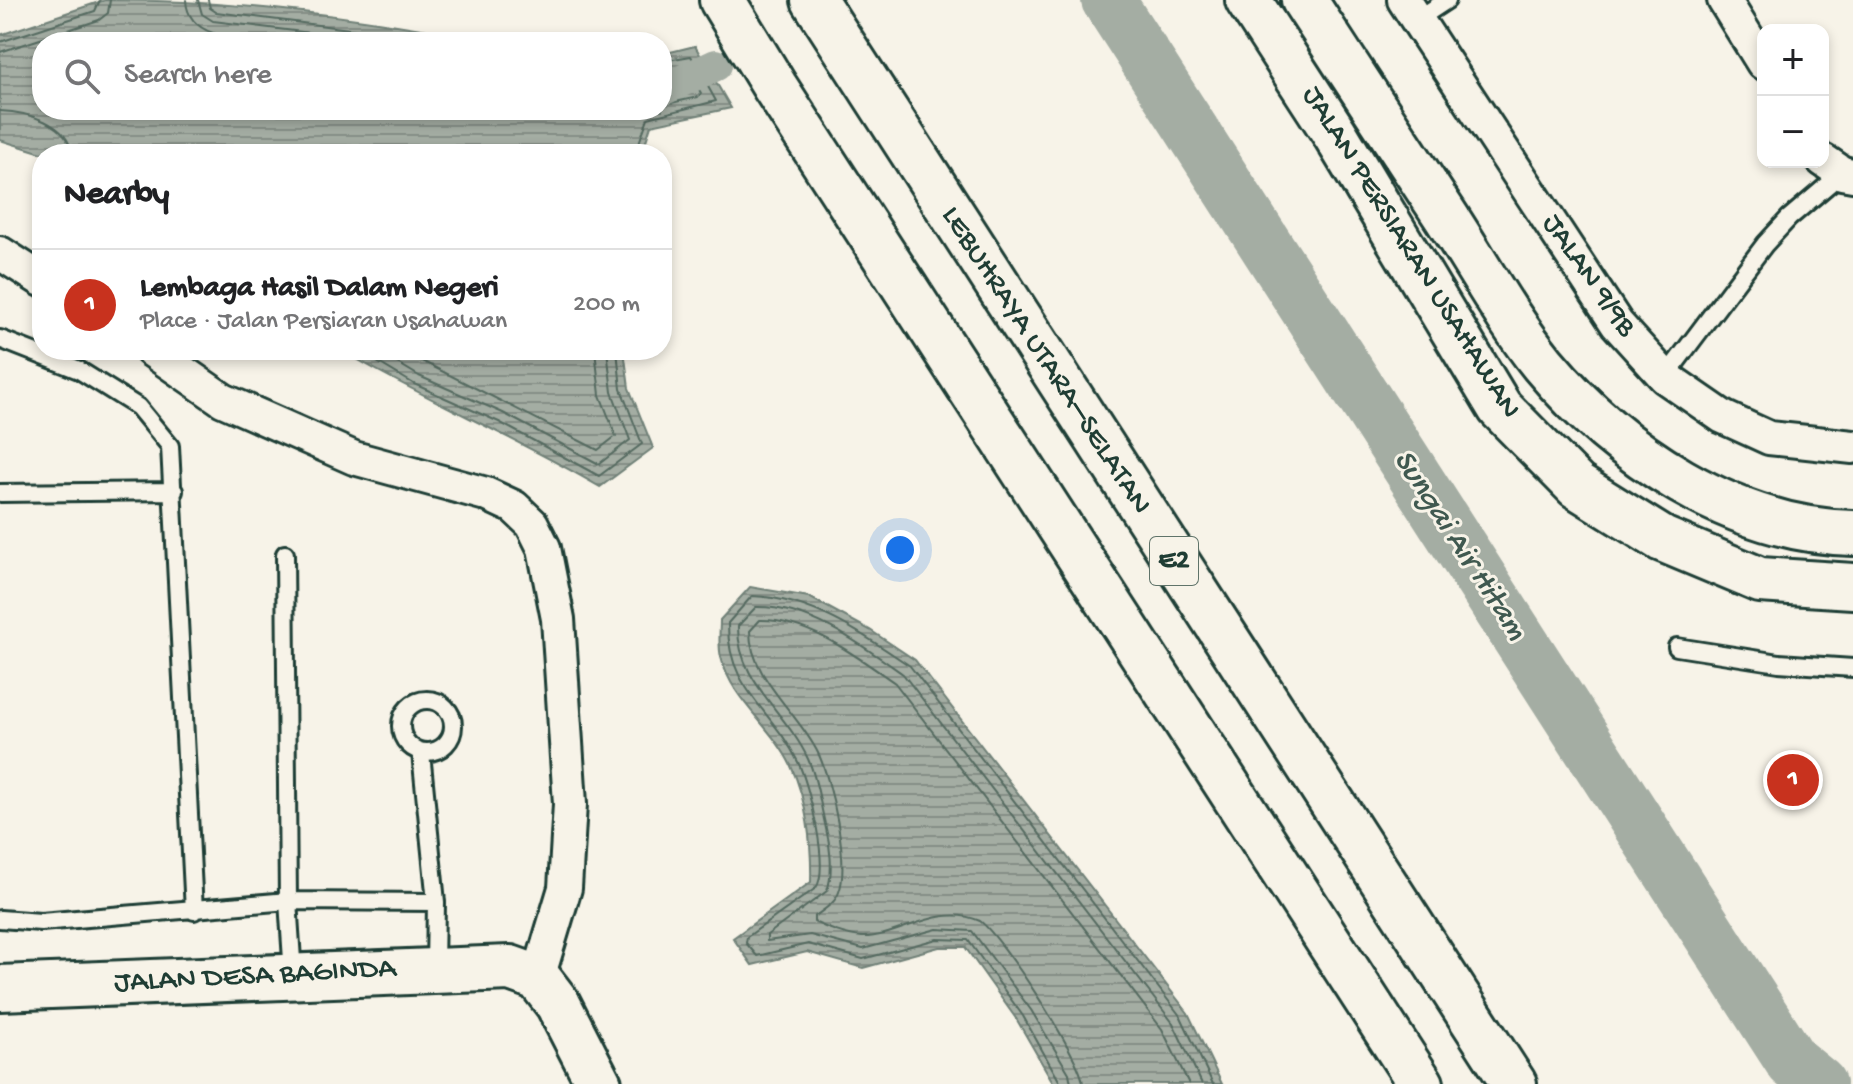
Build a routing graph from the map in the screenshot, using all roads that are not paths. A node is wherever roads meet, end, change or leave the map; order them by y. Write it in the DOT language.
graph roads {
  1 [pos="814,0"];
  2 [pos="1248,0"];
  3 [pos="1304,0"];
  4 [pos="1447,0"];
  5 [pos="1724,0"];
  6 [pos="725,5"];
  7 [pos="1411,9"];
  8 [pos="1757,53"];
  9 [pos="1839,170"];
  10 [pos="0,253"];
  11 [pos="32,274"];
  12 [pos="0,339"];
  13 [pos="32,352"];
  14 [pos="54,360"];
  15 [pos="165,360"];
  16 [pos="1665,377"];
  17 [pos="1853,447"];
  18 [pos="174,491"];
  19 [pos="0,493"];
  20 [pos="1853,533"];
  21 [pos="285,554"];
  22 [pos="1853,586"];
  23 [pos="1677,647"];
  24 [pos="1853,668"];
  25 [pos="421,753"];
  26 [pos="288,901"];
  27 [pos="436,902"];
  28 [pos="194,911"];
  29 [pos="0,919"];
  30 [pos="435,969"];
  31 [pos="524,973"];
  32 [pos="293,977"];
  33 [pos="0,988"];
  34 [pos="599,1084"];
  35 [pos="1421,1084"];
  36 [pos="1514,1084"];
  1 -- 36 [label="main road, LEBUHRAYA UTARA–SELATAN / E2"];
  2 -- 22 [label="main road, JALAN PERSIARAN USAHAWAN"];
  3 -- 20 [label="main road, JALAN PERSIARAN USAHAWAN"];
  4 -- 7 [label="lane"];
  5 -- 8 [label="street"];
  6 -- 35 [label="main road, E2"];
  7 -- 16 [label="street, JALAN 9/9B"];
  9 -- 16 [label="lane"];
  10 -- 11 [label="street"];
  12 -- 13 [label="lane"];
  14 -- 18 [label="lane"];
  15 -- 31 [label="street"];
  16 -- 17 [label="street, JALAN 9/9B"];
  18 -- 19 [label="lane"];
  18 -- 28 [label="lane"];
  21 -- 26 [label="lane"];
  23 -- 24 [label="lane"];
  25 -- 27 [label="lane"];
  26 -- 27 [label="lane"];
  26 -- 28 [label="lane"];
  26 -- 32 [label="lane"];
  27 -- 30 [label="lane"];
  28 -- 29 [label="lane"];
  30 -- 31 [label="main road, JALAN DESA BAGINDA"];
  30 -- 32 [label="main road, JALAN DESA BAGINDA"];
  31 -- 34 [label="main road"];
  32 -- 33 [label="main road, JALAN DESA BAGINDA"];
}
